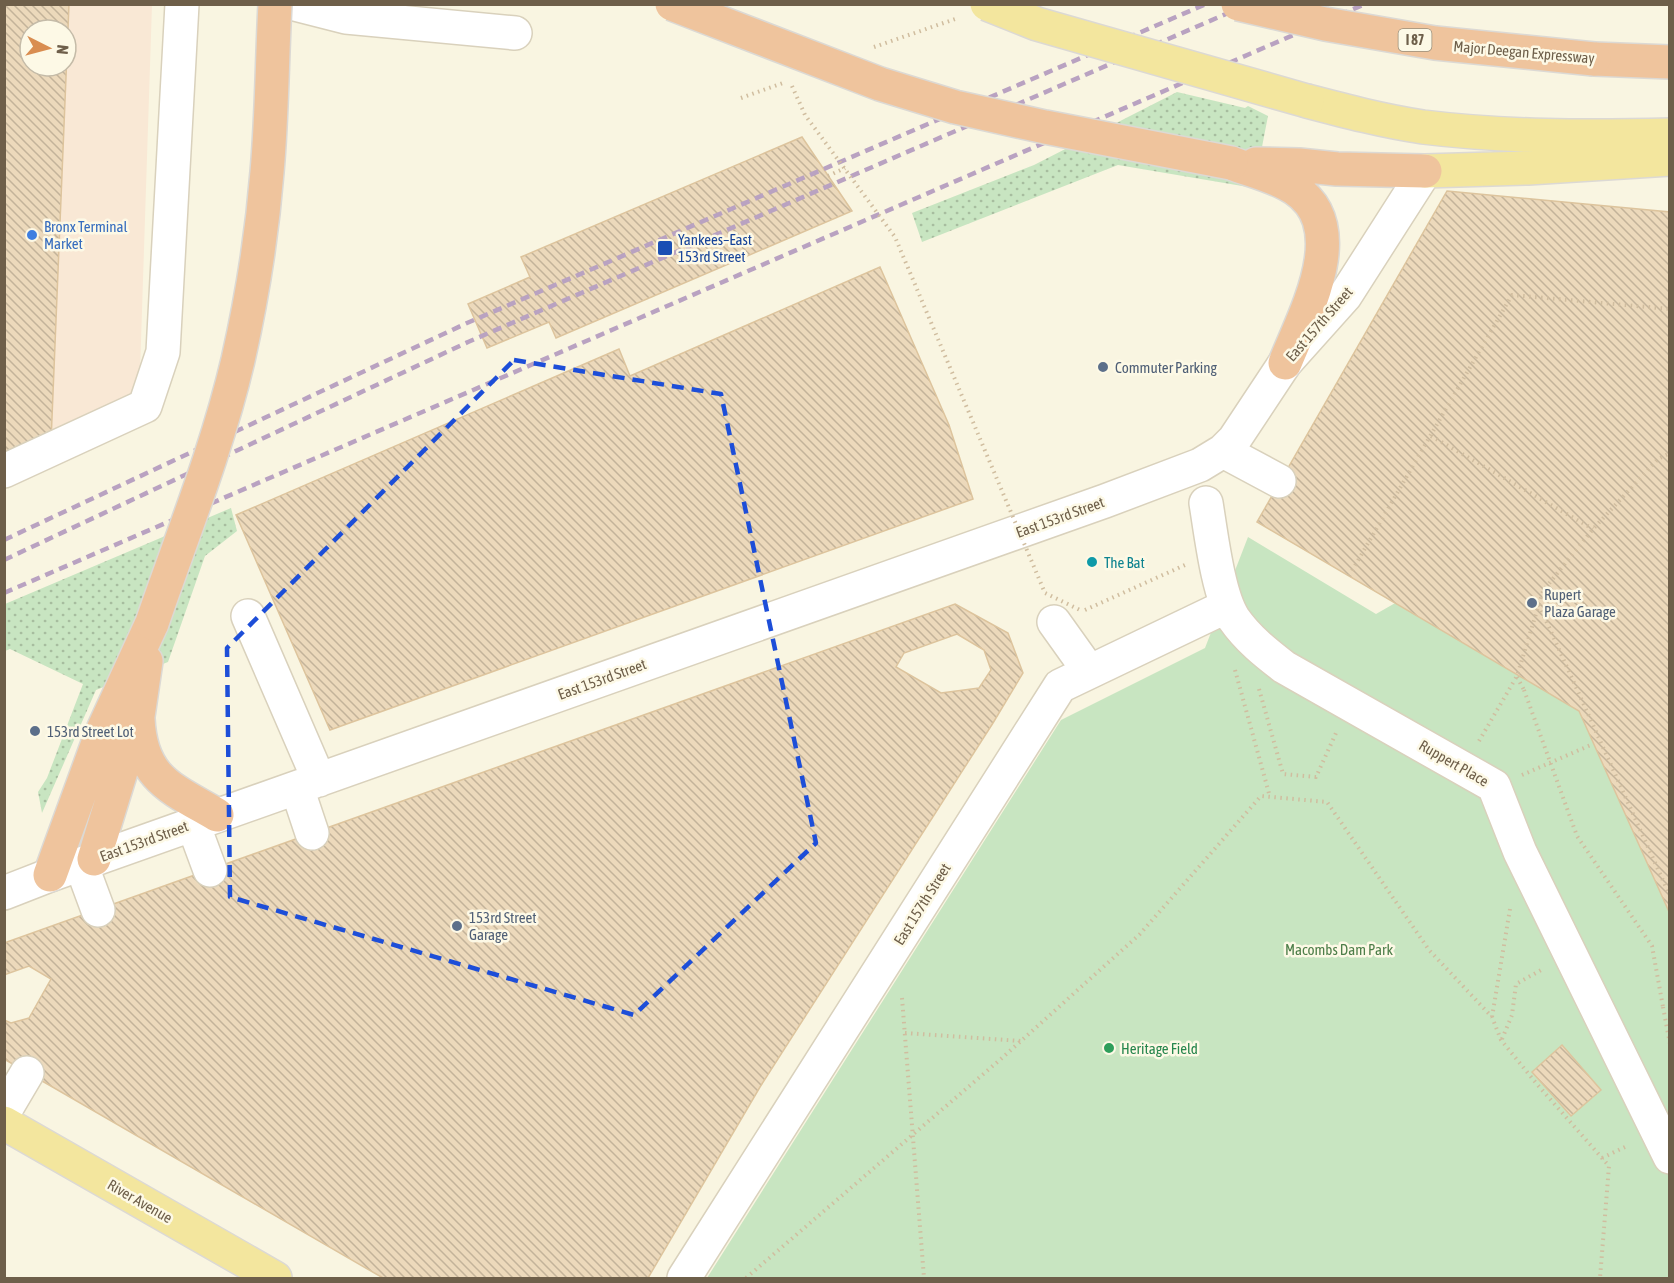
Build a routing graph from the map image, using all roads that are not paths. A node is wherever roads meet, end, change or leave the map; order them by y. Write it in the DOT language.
graph roads {
  1 [pos="182,4"];
  2 [pos="275,4"];
  3 [pos="295,4"];
  4 [pos="672,4"];
  5 [pos="1238,4"];
  6 [pos="976,10"];
  7 [pos="515,33"];
  8 [pos="1670,62"];
  9 [pos="1670,135"];
  10 [pos="1670,159"];
  11 [pos="1425,171"];
  12 [pos="1298,177"];
  13 [pos="1285,363"];
  14 [pos="1212,458"];
  15 [pos="4,471"];
  16 [pos="1279,481"];
  17 [pos="1206,502"];
  18 [pos="1227,606"];
  19 [pos="248,616"];
  20 [pos="1068,616"];
  21 [pos="152,623"];
  22 [pos="1089,671"];
  23 [pos="138,716"];
  24 [pos="308,784"];
  25 [pos="205,819"];
  26 [pos="312,833"];
  27 [pos="88,861"];
  28 [pos="210,870"];
  29 [pos="50,875"];
  30 [pos="4,893"];
  31 [pos="98,910"];
  32 [pos="27,1073"];
  33 [pos="4,1112"];
  34 [pos="4,1123"];
  35 [pos="1670,1157"];
  36 [pos="275,1278"];
  37 [pos="684,1278"];
  1 -- 15 [label="street"];
  2 -- 21 [label="highway, bridge"];
  3 -- 7 [label="street"];
  4 -- 12 [label="highway, bridge"];
  5 -- 8 [label="highway, Major Deegan Expressway / I 87, bridge"];
  6 -- 9 [label="main road, bridge"];
  10 -- 11 [label="main road"];
  11 -- 12 [label="highway"];
  11 -- 13 [label="street, East 157th Street"];
  12 -- 13 [label="highway"];
  13 -- 14 [label="street, East 157th Street"];
  14 -- 16 [label="street"];
  14 -- 24 [label="street, East 153rd Street"];
  17 -- 18 [label="street, Ruppert Place"];
  18 -- 22 [label="street, East 157th Street"];
  18 -- 35 [label="street, Ruppert Place"];
  19 -- 24 [label="street"];
  20 -- 22 [label="street"];
  21 -- 23 [label="highway"];
  21 -- 29 [label="highway"];
  22 -- 37 [label="street, East 157th Street"];
  23 -- 25 [label="highway"];
  23 -- 27 [label="highway"];
  24 -- 25 [label="street, East 153rd Street"];
  24 -- 26 [label="street"];
  25 -- 27 [label="street, East 153rd Street"];
  25 -- 28 [label="street"];
  27 -- 29 [label="street, East 153rd Street"];
  27 -- 31 [label="street"];
  29 -- 30 [label="street, East 153rd Street"];
  32 -- 33 [label="street"];
  34 -- 36 [label="main road, River Avenue"];
}
